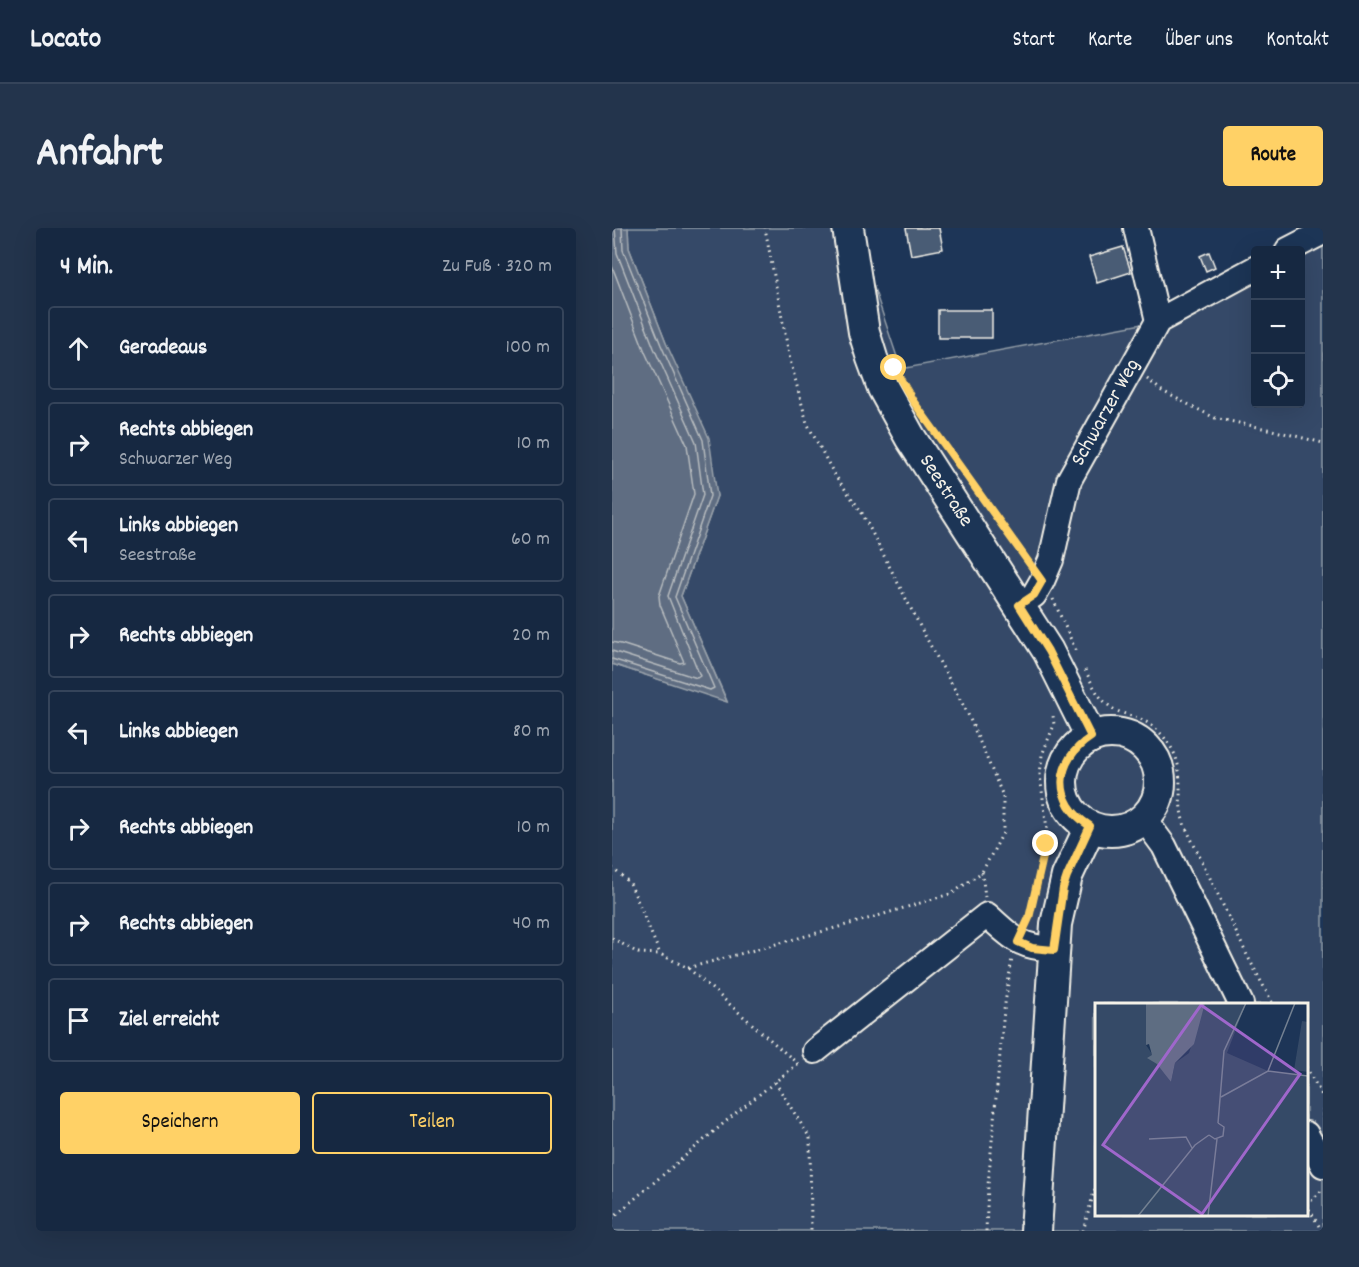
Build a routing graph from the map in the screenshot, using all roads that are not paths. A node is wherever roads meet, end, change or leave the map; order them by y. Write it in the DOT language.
graph roads {
  1 [pos="848,228"];
  2 [pos="1136,228"];
  3 [pos="1323,232"];
  4 [pos="1296,246"];
  5 [pos="1251,271"];
  6 [pos="1158,321"];
  7 [pos="1019,605"];
  8 [pos="1091,737"];
  9 [pos="1144,819"];
  10 [pos="1090,826"];
  11 [pos="1054,950"];
  12 [pos="1240,1003"];
  13 [pos="806,1058"];
  14 [pos="1308,1138"];
  15 [pos="1323,1165"];
  16 [pos="1036,1231"];
  1 -- 7 [label="main road, Seestraße"];
  2 -- 6 [label="street"];
  3 -- 4 [label="street"];
  5 -- 6 [label="street"];
  6 -- 7 [label="street, Schwarzer Weg"];
  7 -- 8 [label="main road, Seestraße"];
  8 -- 9 [label="main road"];
  8 -- 10 [label="main road"];
  9 -- 10 [label="main road"];
  9 -- 12 [label="street"];
  10 -- 11 [label="main road"];
  11 -- 13 [label="street"];
  11 -- 16 [label="main road"];
  14 -- 15 [label="street"];
}
